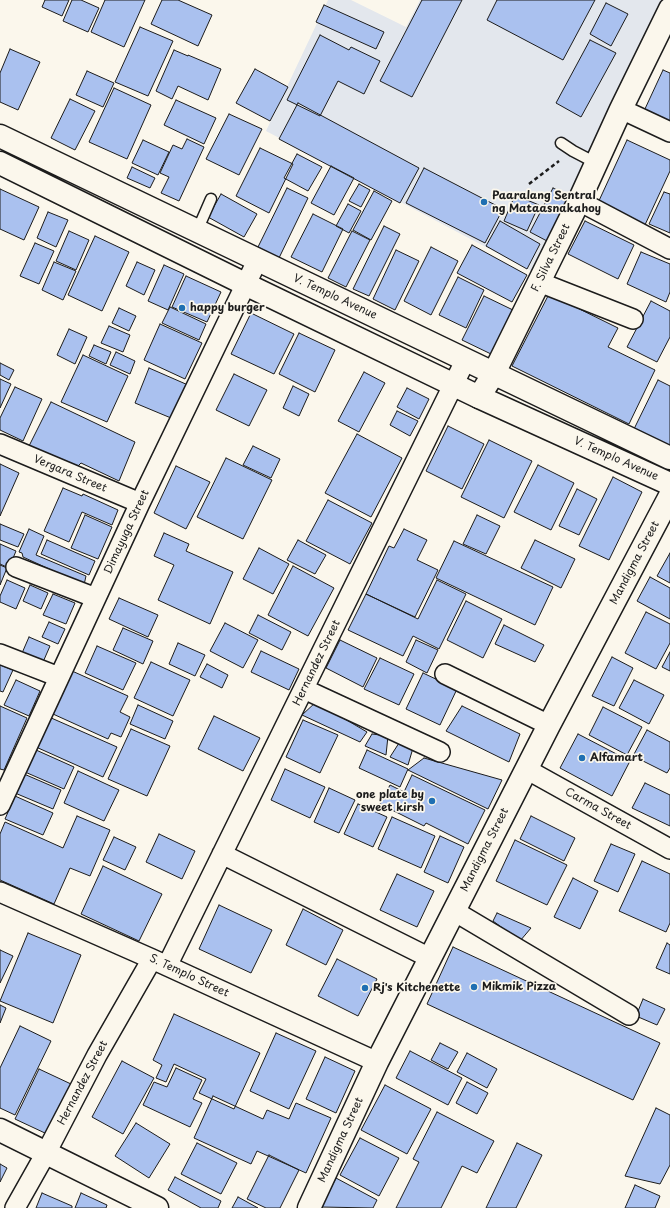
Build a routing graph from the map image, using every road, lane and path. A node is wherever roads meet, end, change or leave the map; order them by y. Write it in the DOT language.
graph roads {
  1 [pos="670,9"];
  2 [pos="621,109"];
  3 [pos="670,132"];
  4 [pos="0,136"];
  5 [pos="561,143"];
  6 [pos="573,151"];
  7 [pos="0,163"];
  8 [pos="596,163"];
  9 [pos="530,184"];
  10 [pos="211,199"];
  11 [pos="579,201"];
  12 [pos="197,231"];
  13 [pos="670,249"];
  14 [pos="257,261"];
  15 [pos="539,282"];
  16 [pos="245,284"];
  17 [pos="633,320"];
  18 [pos="466,359"];
  19 [pos="494,373"];
  20 [pos="454,384"];
  21 [pos="479,397"];
  22 [pos="0,444"];
  23 [pos="670,458"];
  24 [pos="670,484"];
  25 [pos="670,496"];
  26 [pos="140,504"];
  27 [pos="16,567"];
  28 [pos="96,598"];
  29 [pos="0,654"];
  30 [pos="445,674"];
  31 [pos="59,677"];
  32 [pos="304,689"];
  33 [pos="549,724"];
  34 [pos="440,752"];
  35 [pos="526,770"];
  36 [pos="0,805"];
  37 [pos="670,849"];
  38 [pos="222,854"];
  39 [pos="0,892"];
  40 [pos="454,911"];
  41 [pos="430,958"];
  42 [pos="160,963"];
  43 [pos="629,1015"];
  44 [pos="377,1062"];
  45 [pos="0,1130"];
  46 [pos="46,1153"];
  47 [pos="15,1208"];
  48 [pos="157,1208"];
  49 [pos="309,1208"];
  1 -- 2 [label="main road, F. Silva Street"];
  2 -- 3 [label="street"];
  2 -- 8 [label="main road, F. Silva Street"];
  4 -- 12 [label="main road, V. Templo Avenue"];
  5 -- 6 [label="lane"];
  6 -- 8 [label="lane"];
  6 -- 9 [label="path"];
  7 -- 16 [label="main road, V. Templo Avenue"];
  8 -- 11 [label="main road, F. Silva Street"];
  10 -- 12 [label="lane"];
  11 -- 13 [label="street"];
  11 -- 15 [label="main road, F. Silva Street"];
  12 -- 14 [label="main road, V. Templo Avenue"];
  14 -- 16 [label="street, Dimayuga Street"];
  14 -- 18 [label="main road, V. Templo Avenue"];
  15 -- 17 [label="street"];
  15 -- 19 [label="main road, F. Silva Street"];
  16 -- 20 [label="main road, V. Templo Avenue"];
  16 -- 26 [label="street, Dimayuga Street"];
  18 -- 19 [label="main road, V. Templo Avenue"];
  18 -- 20 [label="street, Hernandez Street"];
  19 -- 21 [label="main road, F. Silva Street"];
  19 -- 23 [label="main road, V. Templo Avenue"];
  20 -- 21 [label="main road, V. Templo Avenue"];
  20 -- 32 [label="street, Hernandez Street"];
  21 -- 24 [label="main road, V. Templo Avenue"];
  22 -- 26 [label="street, Vergara Street"];
  25 -- 33 [label="main road, Mandigma Street"];
  26 -- 28 [label="street, Dimayuga Street"];
  27 -- 28 [label="street"];
  28 -- 31 [label="street, Dimayuga Street"];
  29 -- 31 [label="street"];
  30 -- 33 [label="street"];
  31 -- 36 [label="street, Dimayuga Street"];
  32 -- 34 [label="street"];
  32 -- 38 [label="street, Hernandez Street"];
  33 -- 35 [label="main road, Mandigma Street"];
  35 -- 37 [label="street, Carma Street"];
  35 -- 40 [label="main road, Mandigma Street"];
  38 -- 41 [label="street"];
  38 -- 42 [label="street, Hernandez Street"];
  39 -- 42 [label="street, S. Templo Street"];
  40 -- 41 [label="main road, Mandigma Street"];
  40 -- 43 [label="street"];
  41 -- 44 [label="main road, Mandigma Street"];
  42 -- 44 [label="street, S. Templo Street"];
  42 -- 46 [label="street, Hernandez Street"];
  44 -- 49 [label="main road, Mandigma Street"];
  45 -- 46 [label="main road"];
  46 -- 47 [label="street, Hernandez Street"];
  46 -- 48 [label="main road"];
}
